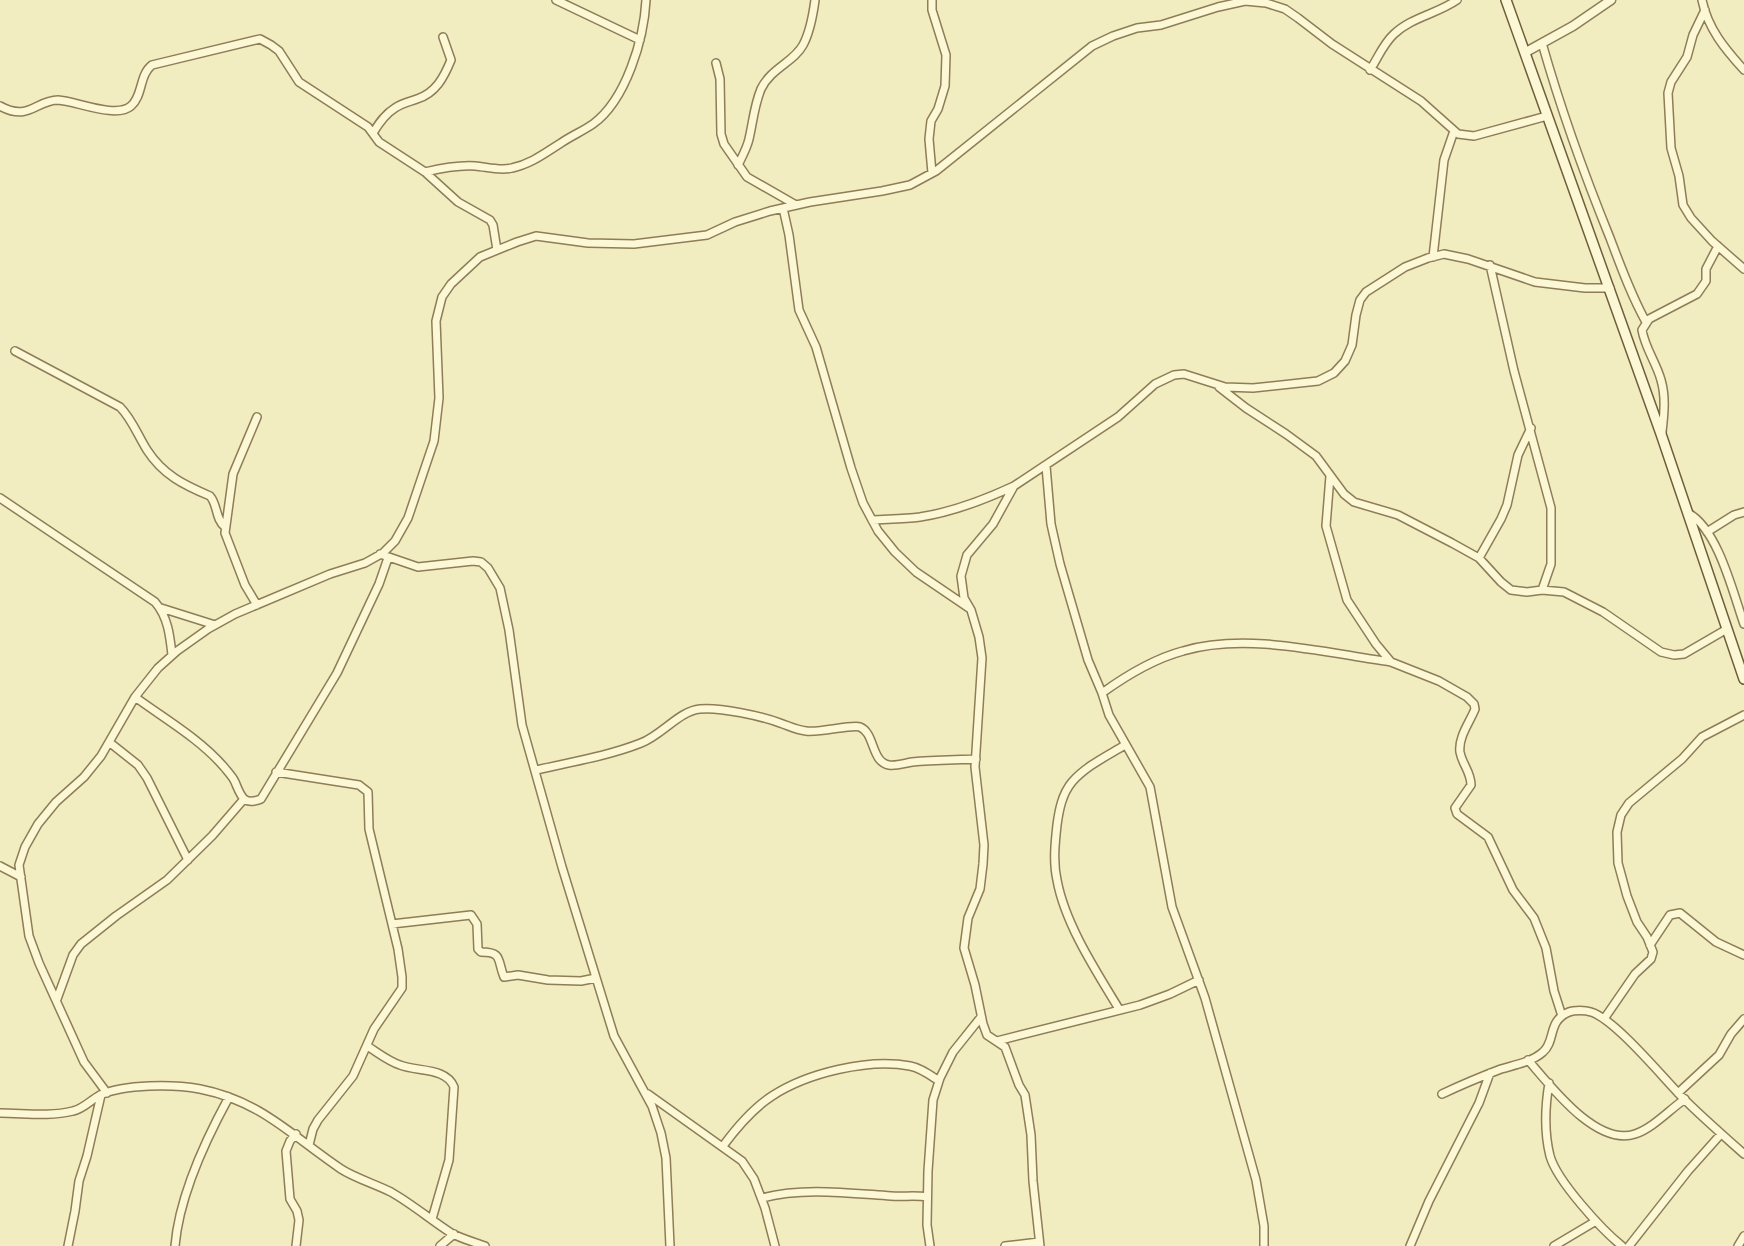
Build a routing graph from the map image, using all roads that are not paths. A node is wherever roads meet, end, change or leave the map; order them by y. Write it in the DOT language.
graph roads {
  1 [pos="556,0"];
  2 [pos="646,0"];
  3 [pos="815,0"];
  4 [pos="932,0"];
  5 [pos="1457,0"];
  6 [pos="1506,0"];
  7 [pos="1611,0"];
  8 [pos="1702,0"];
  9 [pos="1228,2"];
  10 [pos="1705,10"];
  11 [pos="443,37"];
  12 [pos="640,40"];
  13 [pos="1542,44"];
  14 [pos="1526,52"];
  15 [pos="716,63"];
  16 [pos="1370,70"];
  17 [pos="1744,70"];
  18 [pos="0,106"];
  19 [pos="1547,116"];
  20 [pos="1454,131"];
  21 [pos="373,133"];
  22 [pos="738,165"];
  23 [pos="425,172"];
  24 [pos="932,173"];
  25 [pos="796,205"];
  26 [pos="783,208"];
  27 [pos="1718,246"];
  28 [pos="497,250"];
  29 [pos="1433,257"];
  30 [pos="1490,265"];
  31 [pos="1744,270"];
  32 [pos="1610,288"];
  33 [pos="1646,322"];
  34 [pos="15,351"];
  35 [pos="1217,386"];
  36 [pos="257,417"];
  37 [pos="1531,428"];
  38 [pos="1661,435"];
  39 [pos="1046,466"];
  40 [pos="1330,476"];
  41 [pos="1014,486"];
  42 [pos="0,498"];
  43 [pos="1744,512"];
  44 [pos="1687,513"];
  45 [pos="872,520"];
  46 [pos="225,527"];
  47 [pos="1707,532"];
  48 [pos="384,556"];
  49 [pos="1479,558"];
  50 [pos="1542,590"];
  51 [pos="257,605"];
  52 [pos="161,608"];
  53 [pos="971,610"];
  54 [pos="1744,624"];
  55 [pos="215,625"];
  56 [pos="1727,628"];
  57 [pos="172,655"];
  58 [pos="1391,662"];
  59 [pos="1744,679"];
  60 [pos="1102,693"];
  61 [pos="135,697"];
  62 [pos="1744,715"];
  63 [pos="109,742"];
  64 [pos="1125,745"];
  65 [pos="976,759"];
  66 [pos="536,770"];
  67 [pos="276,772"];
  68 [pos="244,799"];
  69 [pos="188,860"];
  70 [pos="0,866"];
  71 [pos="21,877"];
  72 [pos="392,924"];
  73 [pos="1650,945"];
  74 [pos="1744,955"];
  75 [pos="596,978"];
  76 [pos="1199,980"];
  77 [pos="57,999"];
  78 [pos="1119,1009"];
  79 [pos="1562,1016"];
  80 [pos="981,1017"];
  81 [pos="1604,1019"];
  82 [pos="1744,1019"];
  83 [pos="997,1041"];
  84 [pos="367,1046"];
  85 [pos="1528,1060"];
  86 [pos="1490,1073"];
  87 [pos="939,1080"];
  88 [pos="1549,1083"];
  89 [pos="645,1092"];
  90 [pos="1678,1093"];
  91 [pos="104,1094"];
  92 [pos="1442,1094"];
  93 [pos="229,1097"];
  94 [pos="1684,1100"];
  95 [pos="0,1113"];
  96 [pos="296,1134"];
  97 [pos="1721,1134"];
  98 [pos="309,1144"];
  99 [pos="723,1146"];
  100 [pos="1744,1154"];
  101 [pos="927,1197"];
  102 [pos="762,1198"];
  103 [pos="432,1219"];
  104 [pos="1596,1221"];
  105 [pos="454,1234"];
  106 [pos="1744,1236"];
  107 [pos="1040,1244"];
  108 [pos="68,1246"];
  109 [pos="175,1246"];
  110 [pos="296,1246"];
  111 [pos="440,1246"];
  112 [pos="485,1246"];
  113 [pos="670,1246"];
  114 [pos="775,1246"];
  115 [pos="930,1246"];
  116 [pos="1005,1246"];
  117 [pos="1264,1246"];
  118 [pos="1410,1246"];
  119 [pos="1554,1246"];
  120 [pos="1622,1246"];
  121 [pos="1629,1246"];
  122 [pos="1737,1246"];
  1 -- 12 [label="street"];
  2 -- 12 [label="street"];
  3 -- 22 [label="street"];
  4 -- 24 [label="street"];
  5 -- 16 [label="street"];
  6 -- 14 [label="main road"];
  7 -- 13 [label="street"];
  8 -- 10 [label="street"];
  9 -- 16 [label="street"];
  9 -- 24 [label="street"];
  10 -- 17 [label="street"];
  10 -- 27 [label="street"];
  11 -- 21 [label="street"];
  12 -- 23 [label="street"];
  13 -- 14 [label="street"];
  13 -- 33 [label="street"];
  14 -- 19 [label="main road"];
  15 -- 22 [label="street"];
  16 -- 20 [label="street"];
  18 -- 21 [label="street"];
  19 -- 20 [label="street"];
  19 -- 32 [label="main road"];
  20 -- 29 [label="street"];
  21 -- 23 [label="street"];
  22 -- 25 [label="street"];
  23 -- 28 [label="street"];
  24 -- 25 [label="street"];
  25 -- 26 [label="street"];
  26 -- 28 [label="street"];
  26 -- 45 [label="street"];
  27 -- 31 [label="street"];
  27 -- 33 [label="street"];
  28 -- 48 [label="street"];
  29 -- 30 [label="street"];
  29 -- 35 [label="street"];
  30 -- 32 [label="street"];
  30 -- 37 [label="street"];
  32 -- 38 [label="main road"];
  33 -- 38 [label="street"];
  34 -- 46 [label="street"];
  35 -- 39 [label="street"];
  35 -- 40 [label="street"];
  36 -- 46 [label="street"];
  37 -- 49 [label="street"];
  37 -- 50 [label="street"];
  38 -- 44 [label="main road"];
  39 -- 41 [label="street"];
  39 -- 60 [label="street"];
  40 -- 49 [label="street"];
  40 -- 58 [label="street"];
  41 -- 45 [label="street"];
  41 -- 53 [label="street"];
  42 -- 52 [label="street"];
  43 -- 47 [label="street"];
  44 -- 47 [label="street"];
  44 -- 56 [label="main road"];
  45 -- 53 [label="street"];
  46 -- 51 [label="street"];
  47 -- 54 [label="street"];
  48 -- 51 [label="street"];
  48 -- 66 [label="street"];
  48 -- 67 [label="street"];
  49 -- 50 [label="street"];
  50 -- 56 [label="street"];
  51 -- 55 [label="street"];
  52 -- 55 [label="street"];
  52 -- 57 [label="street"];
  53 -- 65 [label="street"];
  55 -- 57 [label="street"];
  56 -- 59 [label="main road"];
  57 -- 61 [label="street"];
  58 -- 60 [label="street"];
  58 -- 79 [label="street"];
  60 -- 64 [label="street"];
  61 -- 63 [label="street"];
  61 -- 68 [label="street"];
  62 -- 73 [label="street"];
  63 -- 69 [label="street"];
  63 -- 71 [label="street"];
  64 -- 76 [label="street"];
  64 -- 78 [label="street"];
  65 -- 66 [label="street"];
  65 -- 80 [label="street"];
  66 -- 75 [label="street"];
  67 -- 68 [label="street"];
  67 -- 72 [label="street"];
  68 -- 69 [label="street"];
  69 -- 77 [label="street"];
  70 -- 71 [label="street"];
  71 -- 77 [label="street"];
  72 -- 75 [label="street"];
  72 -- 84 [label="street"];
  73 -- 74 [label="street"];
  73 -- 81 [label="street"];
  75 -- 89 [label="street"];
  76 -- 78 [label="street"];
  76 -- 117 [label="street"];
  77 -- 91 [label="street"];
  78 -- 83 [label="street"];
  79 -- 81 [label="street"];
  79 -- 85 [label="street"];
  80 -- 83 [label="street"];
  80 -- 87 [label="street"];
  81 -- 90 [label="street"];
  82 -- 90 [label="street"];
  83 -- 107 [label="street"];
  84 -- 98 [label="street"];
  84 -- 103 [label="street"];
  85 -- 86 [label="street"];
  85 -- 88 [label="street"];
  86 -- 92 [label="street"];
  86 -- 118 [label="street"];
  87 -- 99 [label="street"];
  87 -- 101 [label="street"];
  88 -- 94 [label="street"];
  88 -- 104 [label="street"];
  89 -- 99 [label="street"];
  89 -- 113 [label="street"];
  90 -- 94 [label="street"];
  91 -- 93 [label="street"];
  91 -- 95 [label="street"];
  91 -- 108 [label="street"];
  93 -- 96 [label="street"];
  93 -- 109 [label="street"];
  94 -- 97 [label="street"];
  96 -- 98 [label="street"];
  96 -- 110 [label="street"];
  97 -- 100 [label="street"];
  97 -- 121 [label="street"];
  98 -- 103 [label="street"];
  99 -- 102 [label="street"];
  101 -- 102 [label="street"];
  101 -- 115 [label="street"];
  102 -- 114 [label="street"];
  103 -- 105 [label="street"];
  104 -- 119 [label="street"];
  104 -- 120 [label="street"];
  105 -- 111 [label="street"];
  105 -- 112 [label="street"];
  106 -- 122 [label="street"];
  107 -- 116 [label="street"];
}
